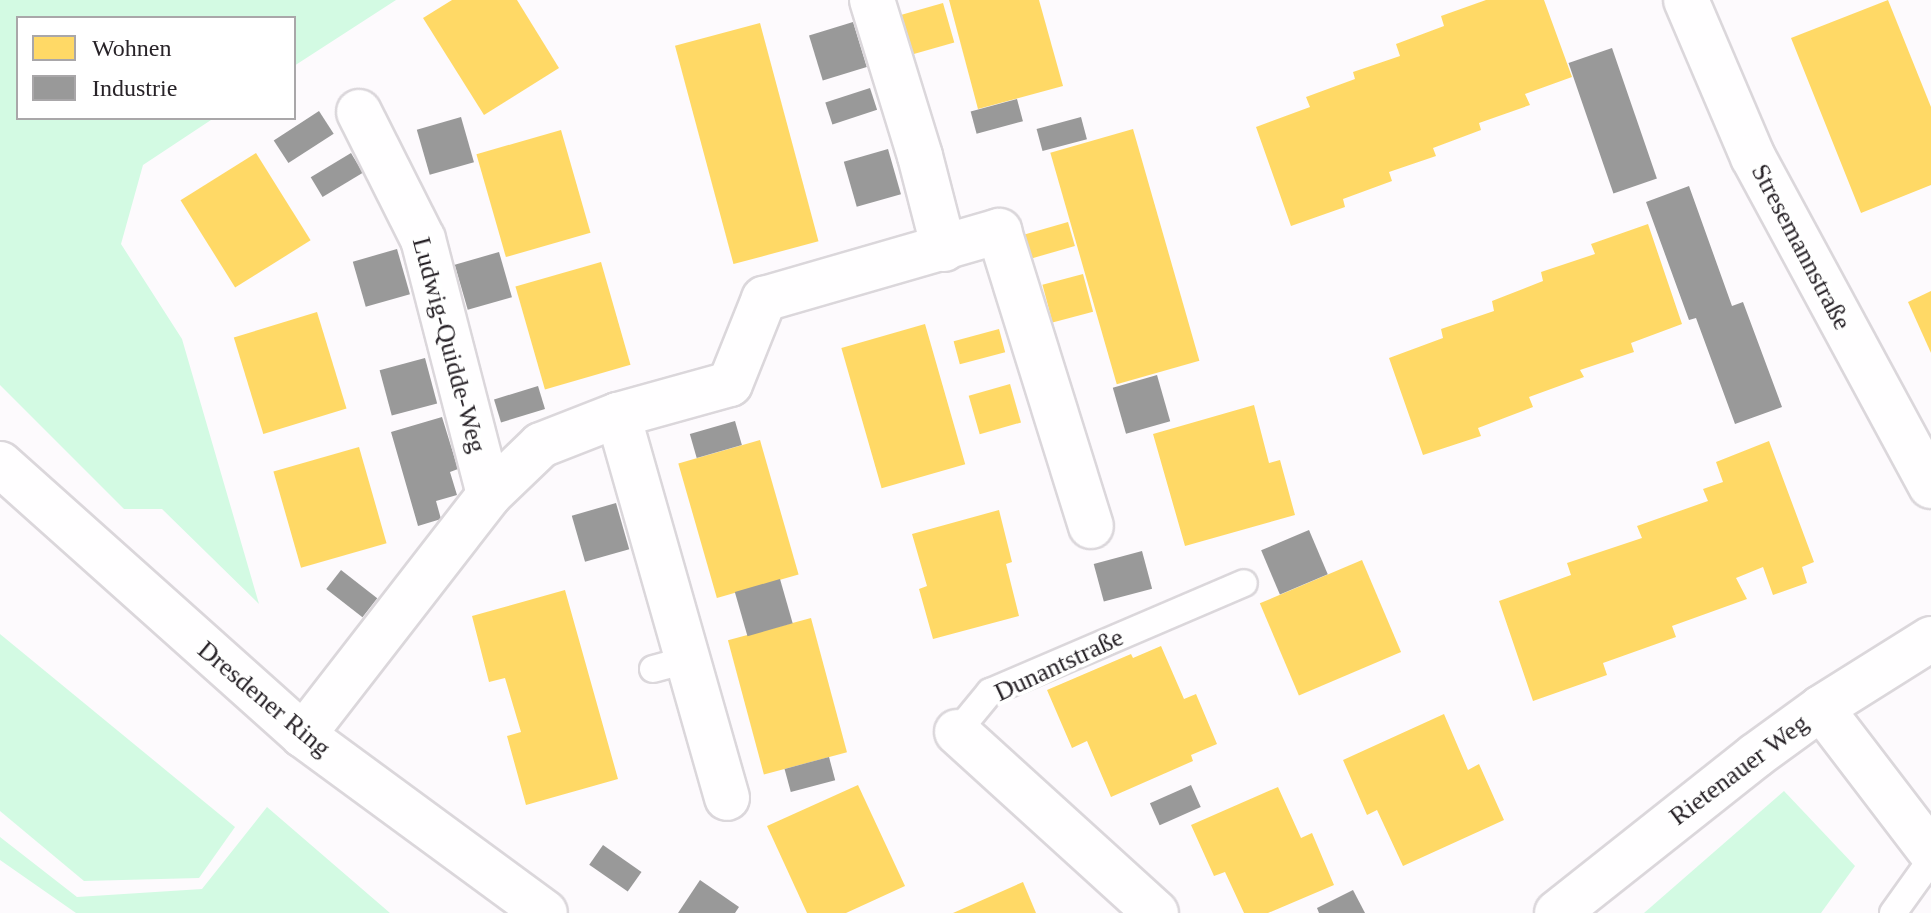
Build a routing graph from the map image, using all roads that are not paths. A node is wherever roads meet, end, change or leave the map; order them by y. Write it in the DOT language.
graph roads {
  1 [pos="872,0"];
  2 [pos="1686,0"];
  3 [pos="359,112"];
  4 [pos="944,249"];
  5 [pos="618,415"];
  6 [pos="0,464"];
  7 [pos="1931,486"];
  8 [pos="489,495"];
  9 [pos="1091,526"];
  10 [pos="1244,583"];
  11 [pos="1931,639"];
  12 [pos="1821,708"];
  13 [pos="957,732"];
  14 [pos="303,735"];
  15 [pos="727,798"];
  16 [pos="1931,852"];
  17 [pos="1931,860"];
  18 [pos="545,913"];
  19 [pos="1156,913"];
  20 [pos="1557,913"];
  21 [pos="1893,913"];
  1 -- 4 [label="street"];
  2 -- 7 [label="street, Stresemannstraße"];
  3 -- 8 [label="street, Ludwig-Quidde-Weg"];
  4 -- 5 [label="street, Ludwig-Quidde-Weg"];
  4 -- 9 [label="street, Ludwig-Quidde-Weg"];
  5 -- 8 [label="street, Ludwig-Quidde-Weg"];
  5 -- 15 [label="street"];
  6 -- 14 [label="street, Dresdener Ring"];
  8 -- 14 [label="street, Ludwig-Quidde-Weg"];
  10 -- 13 [label="lane, Dunantstraße"];
  11 -- 12 [label="street, Rietenauer Weg"];
  12 -- 16 [label="street"];
  12 -- 20 [label="street, Rietenauer Weg"];
  13 -- 19 [label="street, Dunantstraße"];
  14 -- 18 [label="street, Dresdener Ring"];
  17 -- 21 [label="lane"];
}
